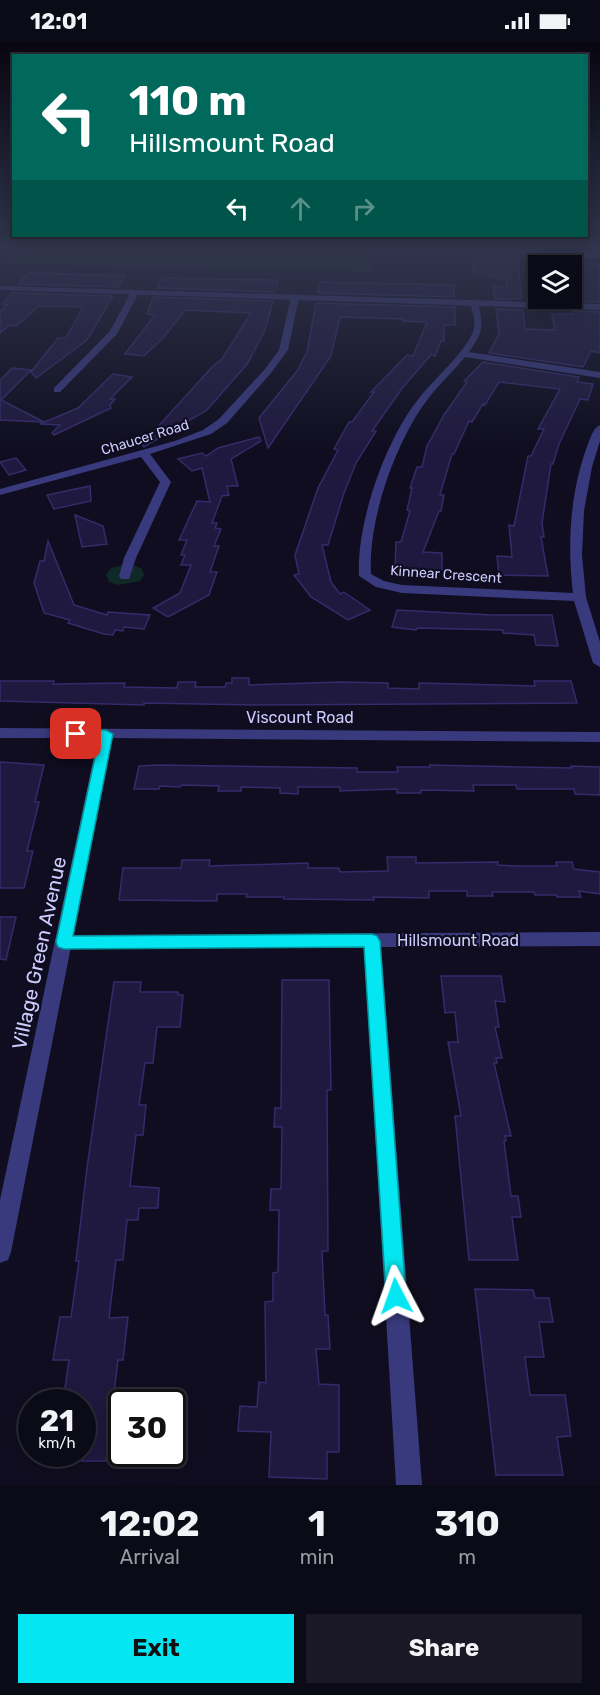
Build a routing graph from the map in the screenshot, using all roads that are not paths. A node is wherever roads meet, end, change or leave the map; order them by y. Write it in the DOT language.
graph roads {
  1 [pos="123,315"];
  2 [pos="291,315"];
  3 [pos="477,315"];
  4 [pos="461,354"];
  5 [pos="600,375"];
  6 [pos="57,390"];
  7 [pos="600,428"];
  8 [pos="143,453"];
  9 [pos="0,492"];
  10 [pos="125,576"];
  11 [pos="580,597"];
  12 [pos="600,663"];
  13 [pos="0,733"];
  14 [pos="106,734"];
  15 [pos="600,737"];
  16 [pos="600,939"];
  17 [pos="372,941"];
  18 [pos="64,942"];
  19 [pos="0,1252"];
  20 [pos="409,1485"];
  1 -- 6 [label="street"];
  2 -- 8 [label="street, Chaucer Road"];
  3 -- 4 [label="street, Kinnear Crescent"];
  4 -- 5 [label="street"];
  4 -- 11 [label="street, Kinnear Crescent"];
  7 -- 11 [label="street"];
  8 -- 9 [label="street, Chaucer Road"];
  8 -- 10 [label="street"];
  11 -- 12 [label="street"];
  13 -- 14 [label="street, Viscount Road"];
  14 -- 15 [label="street, Viscount Road"];
  14 -- 18 [label="street, Village Green Avenue"];
  16 -- 17 [label="street, Hillsmount Road"];
  17 -- 18 [label="street, Hillsmount Road"];
  17 -- 20 [label="street"];
  18 -- 19 [label="street, Village Green Avenue"];
}
